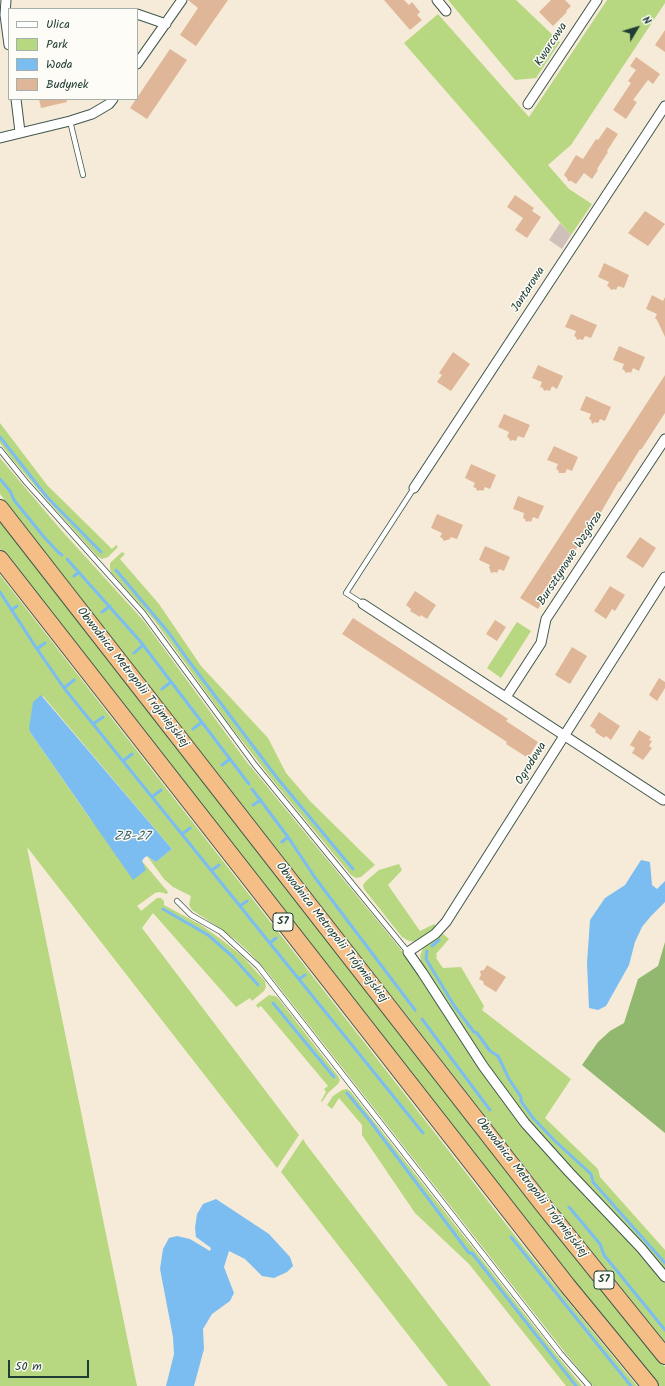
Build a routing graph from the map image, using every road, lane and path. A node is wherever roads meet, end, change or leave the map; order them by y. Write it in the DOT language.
graph roads {
  1 [pos="6,0"];
  2 [pos="182,0"];
  3 [pos="437,0"];
  4 [pos="597,0"];
  5 [pos="446,11"];
  6 [pos="138,14"];
  7 [pos="5,15"];
  8 [pos="166,24"];
  9 [pos="8,38"];
  10 [pos="138,63"];
  11 [pos="16,100"];
  12 [pos="112,100"];
  13 [pos="528,104"];
  14 [pos="665,106"];
  15 [pos="70,121"];
  16 [pos="20,132"];
  17 [pos="0,138"];
  18 [pos="83,175"];
  19 [pos="665,439"];
  20 [pos="0,450"];
  21 [pos="414,488"];
  22 [pos="0,508"];
  23 [pos="0,559"];
  24 [pos="665,577"];
  25 [pos="363,604"];
  26 [pos="506,697"];
  27 [pos="565,734"];
  28 [pos="663,800"];
  29 [pos="177,901"];
  30 [pos="408,952"];
  31 [pos="665,1277"];
  32 [pos="665,1356"];
  33 [pos="589,1386"];
  34 [pos="650,1386"];
  1 -- 7 [label="street"];
  2 -- 8 [label="street"];
  3 -- 5 [label="street"];
  4 -- 13 [label="street, Kwarcowa"];
  6 -- 8 [label="street"];
  7 -- 9 [label="street"];
  8 -- 10 [label="street"];
  11 -- 16 [label="street"];
  12 -- 15 [label="street"];
  14 -- 21 [label="street, Jantarowa"];
  15 -- 16 [label="street"];
  15 -- 18 [label="lane"];
  16 -- 17 [label="street"];
  19 -- 26 [label="street, Bursztynowe Wzgórza"];
  20 -- 30 [label="lane"];
  21 -- 25 [label="lane"];
  22 -- 32 [label="highway, Obwodnica Metropolii Trójmiejskiej / S7"];
  23 -- 34 [label="highway, S7"];
  24 -- 27 [label="street, Ogrodowa"];
  25 -- 26 [label="street"];
  26 -- 27 [label="street"];
  27 -- 28 [label="street"];
  27 -- 30 [label="street, Ogrodowa"];
  29 -- 33 [label="lane"];
  30 -- 31 [label="street"];
}
